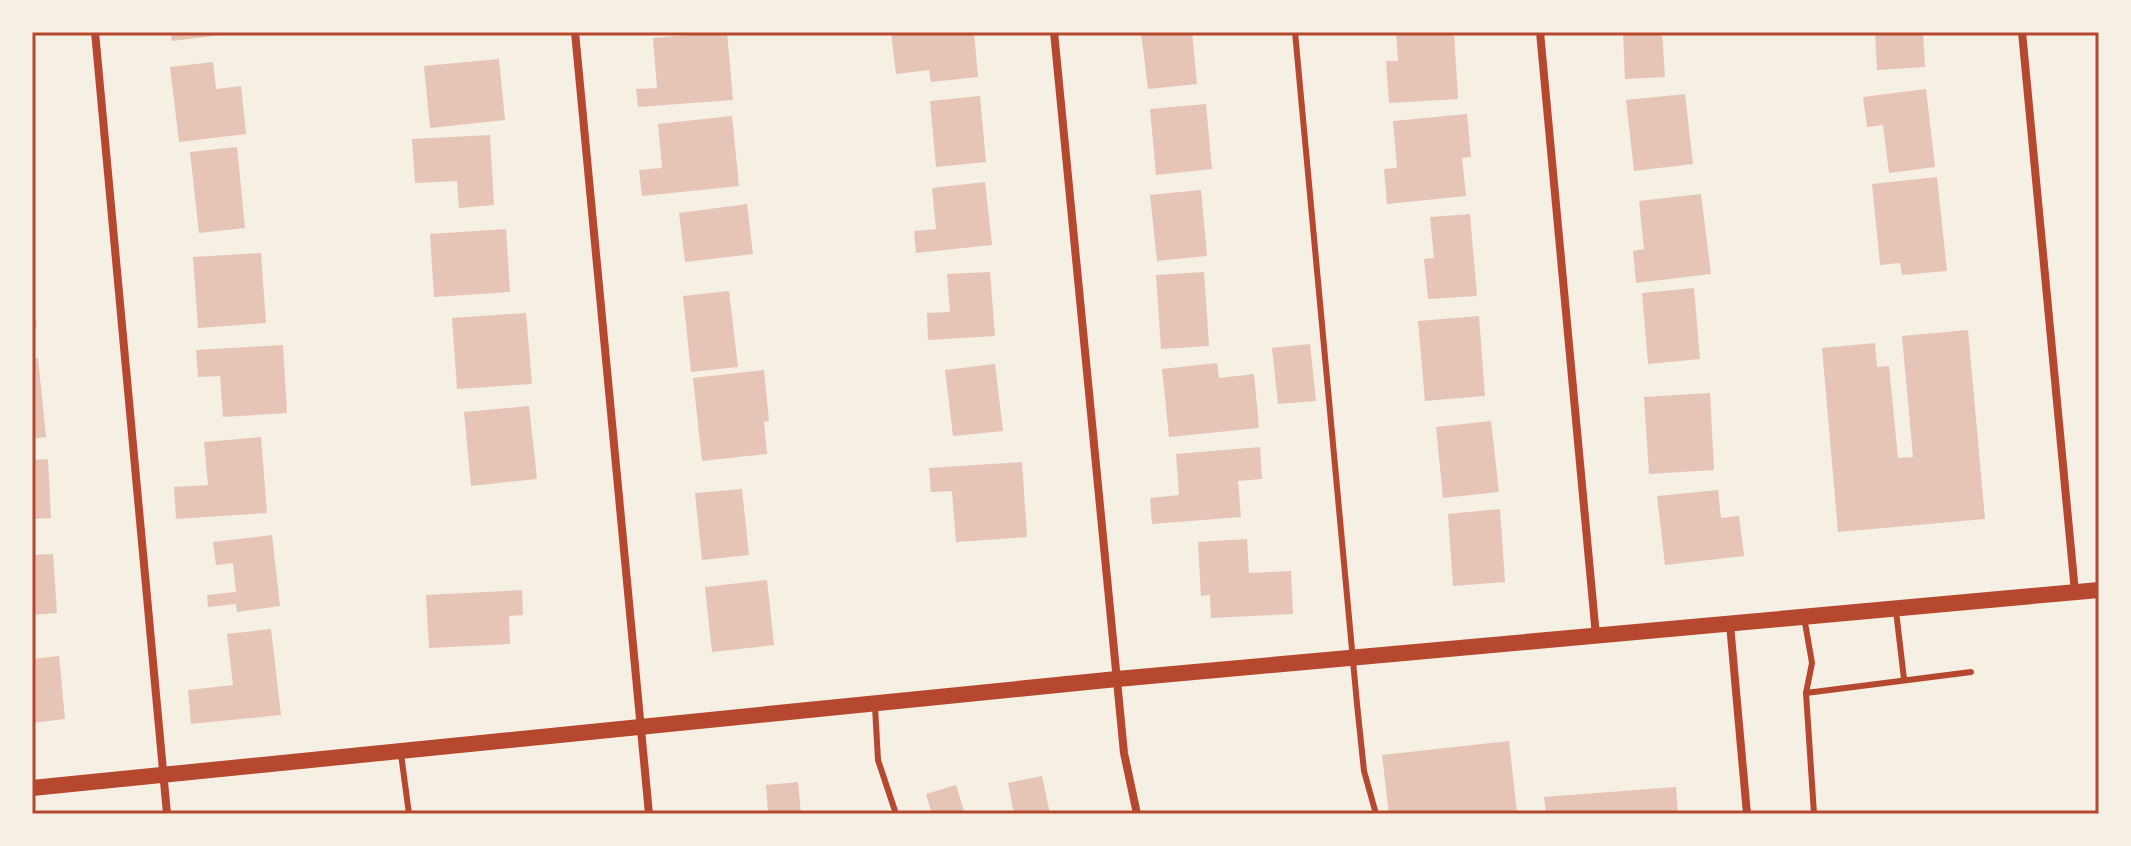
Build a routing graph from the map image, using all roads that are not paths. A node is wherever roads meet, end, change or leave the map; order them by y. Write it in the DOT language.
graph roads {
  1 [pos="95,32"];
  2 [pos="575,32"];
  3 [pos="1054,32"];
  4 [pos="1295,32"];
  5 [pos="1540,32"];
  6 [pos="2022,32"];
  7 [pos="2099,590"];
  8 [pos="2075,592"];
  9 [pos="1896,608"];
  10 [pos="1804,617"];
  11 [pos="1730,623"];
  12 [pos="1596,636"];
  13 [pos="1353,658"];
  14 [pos="1971,672"];
  15 [pos="1117,679"];
  16 [pos="1904,679"];
  17 [pos="1806,693"];
  18 [pos="875,703"];
  19 [pos="639,726"];
  20 [pos="401,750"];
  21 [pos="163,773"];
  22 [pos="32,788"];
  23 [pos="167,814"];
  24 [pos="409,814"];
  25 [pos="649,814"];
  26 [pos="896,814"];
  27 [pos="1137,814"];
  28 [pos="1376,814"];
  29 [pos="1747,814"];
  30 [pos="1814,814"];
  1 -- 21 [label="street"];
  2 -- 19 [label="street"];
  3 -- 15 [label="street"];
  4 -- 13 [label="lane"];
  5 -- 12 [label="street"];
  6 -- 8 [label="street"];
  7 -- 8 [label="main road"];
  8 -- 9 [label="main road"];
  9 -- 10 [label="main road"];
  9 -- 16 [label="lane"];
  10 -- 11 [label="main road"];
  10 -- 17 [label="lane"];
  11 -- 12 [label="main road"];
  11 -- 29 [label="street"];
  12 -- 13 [label="main road"];
  13 -- 15 [label="main road"];
  13 -- 28 [label="lane"];
  14 -- 16 [label="lane"];
  15 -- 18 [label="main road"];
  15 -- 27 [label="street"];
  16 -- 17 [label="lane"];
  17 -- 30 [label="lane"];
  18 -- 19 [label="main road"];
  18 -- 26 [label="lane"];
  19 -- 20 [label="main road"];
  19 -- 25 [label="street"];
  20 -- 21 [label="main road"];
  20 -- 24 [label="lane"];
  21 -- 22 [label="main road"];
  21 -- 23 [label="street"];
}
